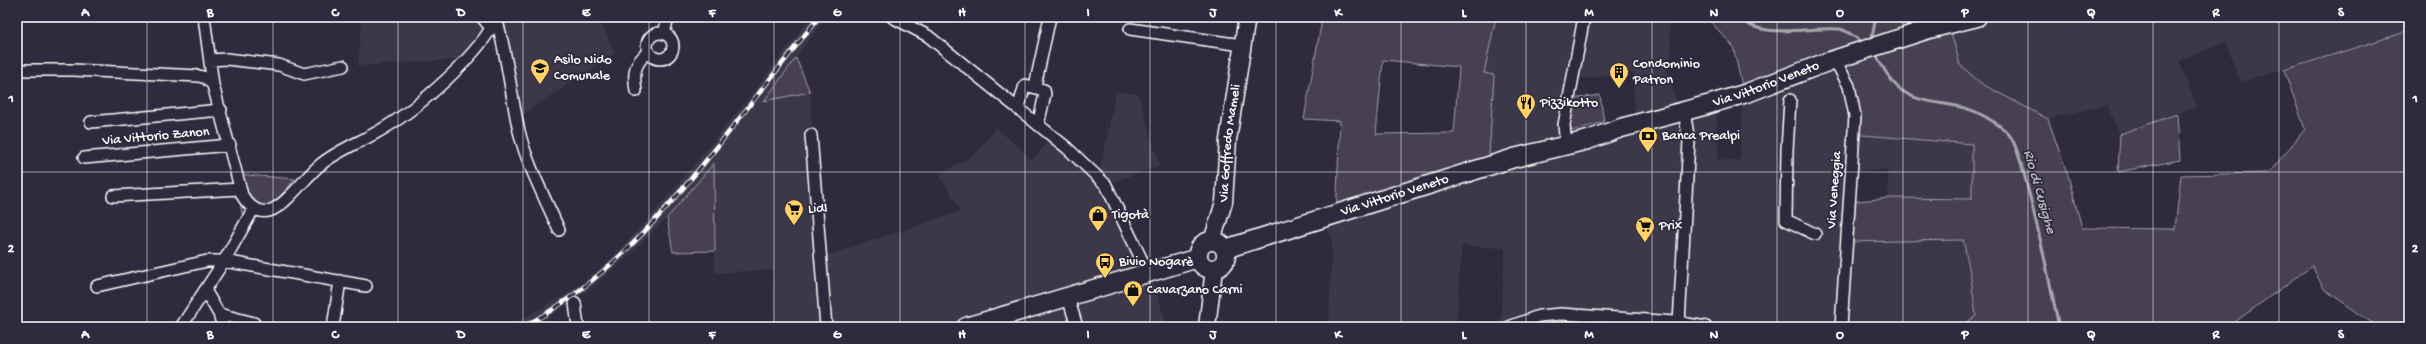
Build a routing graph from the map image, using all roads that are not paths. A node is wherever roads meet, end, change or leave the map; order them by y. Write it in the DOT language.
graph roads {
  1 [pos="204,17"];
  2 [pos="482,17"];
  3 [pos="668,17"];
  4 [pos="892,17"];
  5 [pos="1050,17"];
  6 [pos="1247,17"];
  7 [pos="1584,17"];
  8 [pos="1970,18"];
  9 [pos="494,23"];
  10 [pos="1130,29"];
  11 [pos="664,34"];
  12 [pos="1242,45"];
  13 [pos="648,52"];
  14 [pos="1841,58"];
  15 [pos="210,60"];
  16 [pos="343,66"];
  17 [pos="17,70"];
  18 [pos="213,84"];
  19 [pos="1035,86"];
  20 [pos="636,92"];
  21 [pos="1790,100"];
  22 [pos="1018,109"];
  23 [pos="221,110"];
  24 [pos="1684,111"];
  25 [pos="91,122"];
  26 [pos="1038,125"];
  27 [pos="811,135"];
  28 [pos="230,145"];
  29 [pos="1566,146"];
  30 [pos="84,158"];
  31 [pos="240,189"];
  32 [pos="113,196"];
  33 [pos="254,208"];
  34 [pos="559,230"];
  35 [pos="1815,234"];
  36 [pos="1218,245"];
  37 [pos="1198,258"];
  38 [pos="224,261"];
  39 [pos="1214,269"];
  40 [pos="1148,273"];
  41 [pos="340,281"];
  42 [pos="97,286"];
  43 [pos="366,286"];
  44 [pos="205,290"];
  45 [pos="1068,297"];
  46 [pos="575,303"];
  47 [pos="219,314"];
  48 [pos="1679,323"];
  49 [pos="181,327"];
  50 [pos="223,327"];
  51 [pos="254,327"];
  52 [pos="333,327"];
  53 [pos="578,327"];
  54 [pos="826,327"];
  55 [pos="968,327"];
  56 [pos="1078,327"];
  57 [pos="1207,327"];
  58 [pos="1509,327"];
  59 [pos="1706,327"];
  60 [pos="1840,327"];
  1 -- 15 [label="street, Via Vittorio Zanon"];
  2 -- 9 [label="street"];
  3 -- 11 [label="street"];
  4 -- 22 [label="street"];
  5 -- 19 [label="street"];
  6 -- 12 [label="street, Via Goffredo Mameli"];
  7 -- 29 [label="street"];
  8 -- 14 [label="main road, Via Vittorio Veneto"];
  9 -- 33 [label="street"];
  9 -- 34 [label="street"];
  10 -- 12 [label="street"];
  11 -- 13 [label="street"];
  11 -- 13 [label="street"];
  12 -- 36 [label="street, Via Goffredo Mameli"];
  13 -- 20 [label="street"];
  14 -- 24 [label="main road, Via Vittorio Veneto"];
  14 -- 60 [label="street, Via Veneggia"];
  15 -- 16 [label="street"];
  15 -- 18 [label="street, Via Vittorio Zanon"];
  17 -- 18 [label="street"];
  18 -- 23 [label="street, Via Vittorio Zanon"];
  19 -- 22 [label="street"];
  19 -- 26 [label="street"];
  21 -- 35 [label="street"];
  22 -- 26 [label="street"];
  23 -- 25 [label="street, Via Vittorio Zanon"];
  23 -- 28 [label="street, Via Vittorio Zanon"];
  24 -- 29 [label="main road, Via Vittorio Veneto"];
  24 -- 48 [label="street"];
  26 -- 40 [label="street"];
  27 -- 54 [label="street"];
  28 -- 30 [label="street, Via Vittorio Zanon"];
  28 -- 31 [label="street, Via Vittorio Zanon"];
  29 -- 36 [label="main road, Via Vittorio Veneto"];
  31 -- 32 [label="street"];
  31 -- 33 [label="street, Via Vittorio Zanon"];
  33 -- 38 [label="street"];
  36 -- 37 [label="main road, Via Vittorio Veneto"];
  36 -- 39 [label="main road"];
  37 -- 39 [label="main road"];
  37 -- 40 [label="main road"];
  38 -- 41 [label="street"];
  38 -- 42 [label="street"];
  38 -- 44 [label="street"];
  39 -- 57 [label="street"];
  40 -- 45 [label="main road"];
  41 -- 43 [label="street"];
  41 -- 52 [label="street"];
  44 -- 47 [label="street"];
  44 -- 49 [label="street"];
  45 -- 55 [label="main road"];
  45 -- 56 [label="street"];
  46 -- 53 [label="street"];
  47 -- 50 [label="street"];
  47 -- 51 [label="street"];
  48 -- 58 [label="street"];
  48 -- 59 [label="street"];
}
